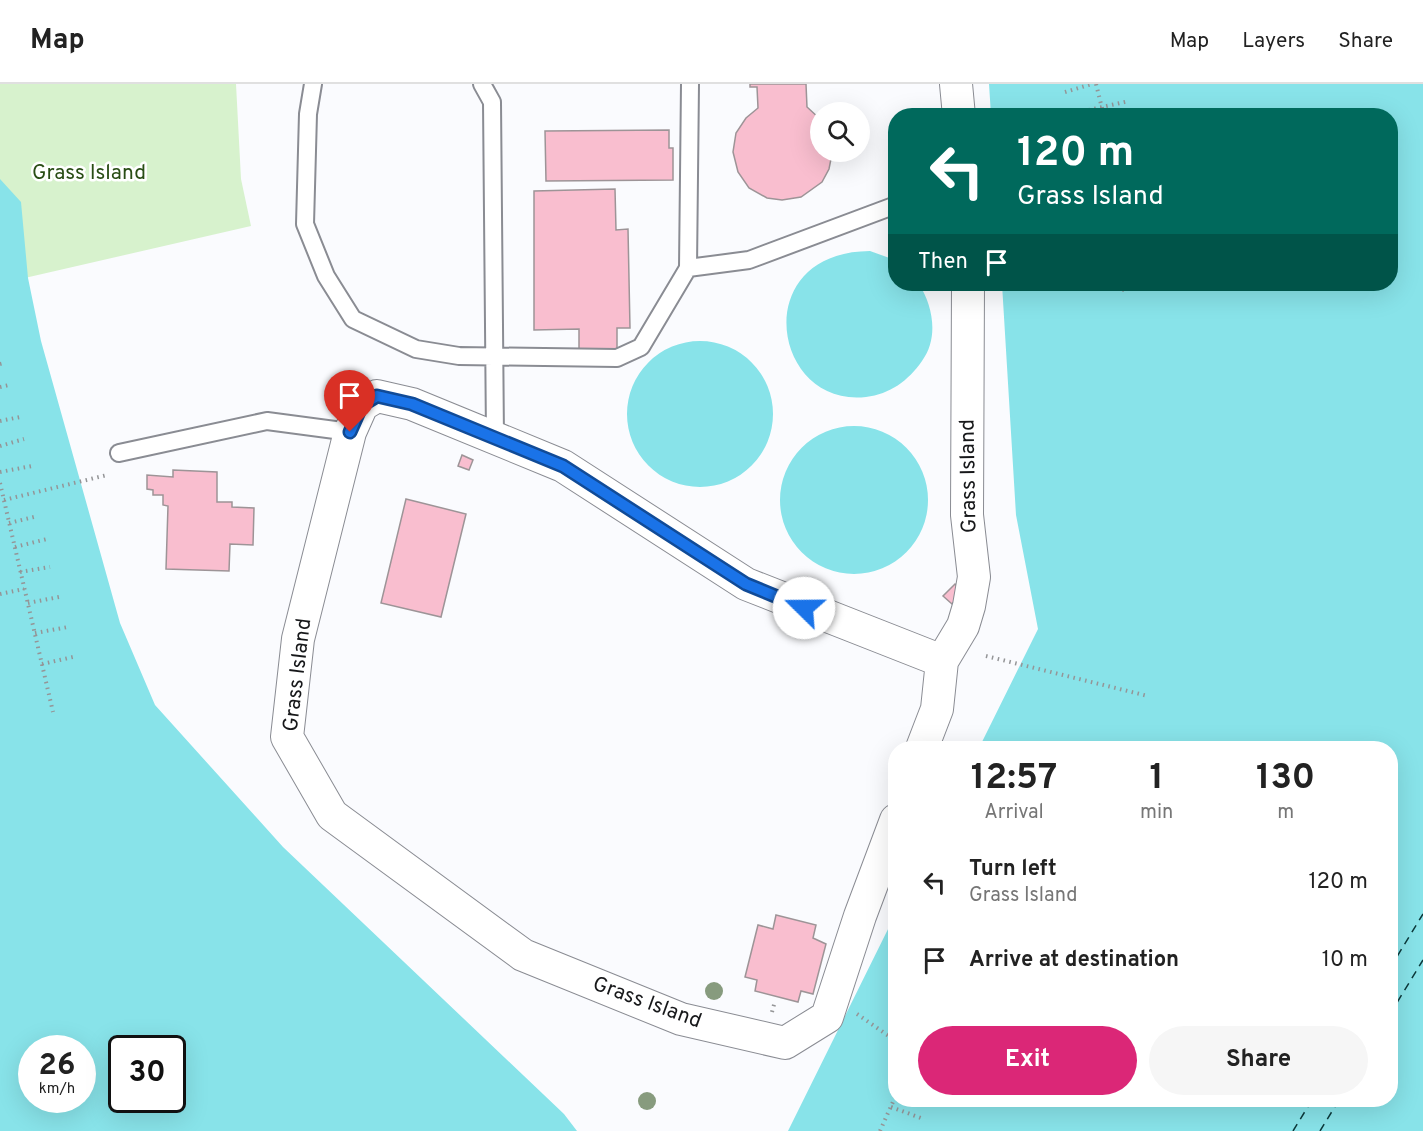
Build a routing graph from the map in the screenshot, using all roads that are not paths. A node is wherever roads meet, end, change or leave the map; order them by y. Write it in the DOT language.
graph roads {
  1 [pos="313,84"];
  2 [pos="482,84"];
  3 [pos="690,84"];
  4 [pos="956,84"];
  5 [pos="958,108"];
  6 [pos="888,208"];
  7 [pos="688,268"];
  8 [pos="968,291"];
  9 [pos="494,356"];
  10 [pos="350,432"];
  11 [pos="495,437"];
  12 [pos="119,453"];
  13 [pos="942,661"];
  14 [pos="925,741"];
  15 [pos="888,841"];
  1 -- 9 [label="lane"];
  2 -- 9 [label="lane"];
  3 -- 7 [label="lane"];
  4 -- 5 [label="street"];
  6 -- 7 [label="lane"];
  7 -- 9 [label="lane"];
  8 -- 13 [label="street, Grass Island"];
  9 -- 11 [label="lane"];
  10 -- 11 [label="street, Grass Island"];
  10 -- 12 [label="lane"];
  10 -- 15 [label="street, Grass Island"];
  11 -- 13 [label="street, Grass Island"];
  13 -- 14 [label="street, Grass Island"];
}
